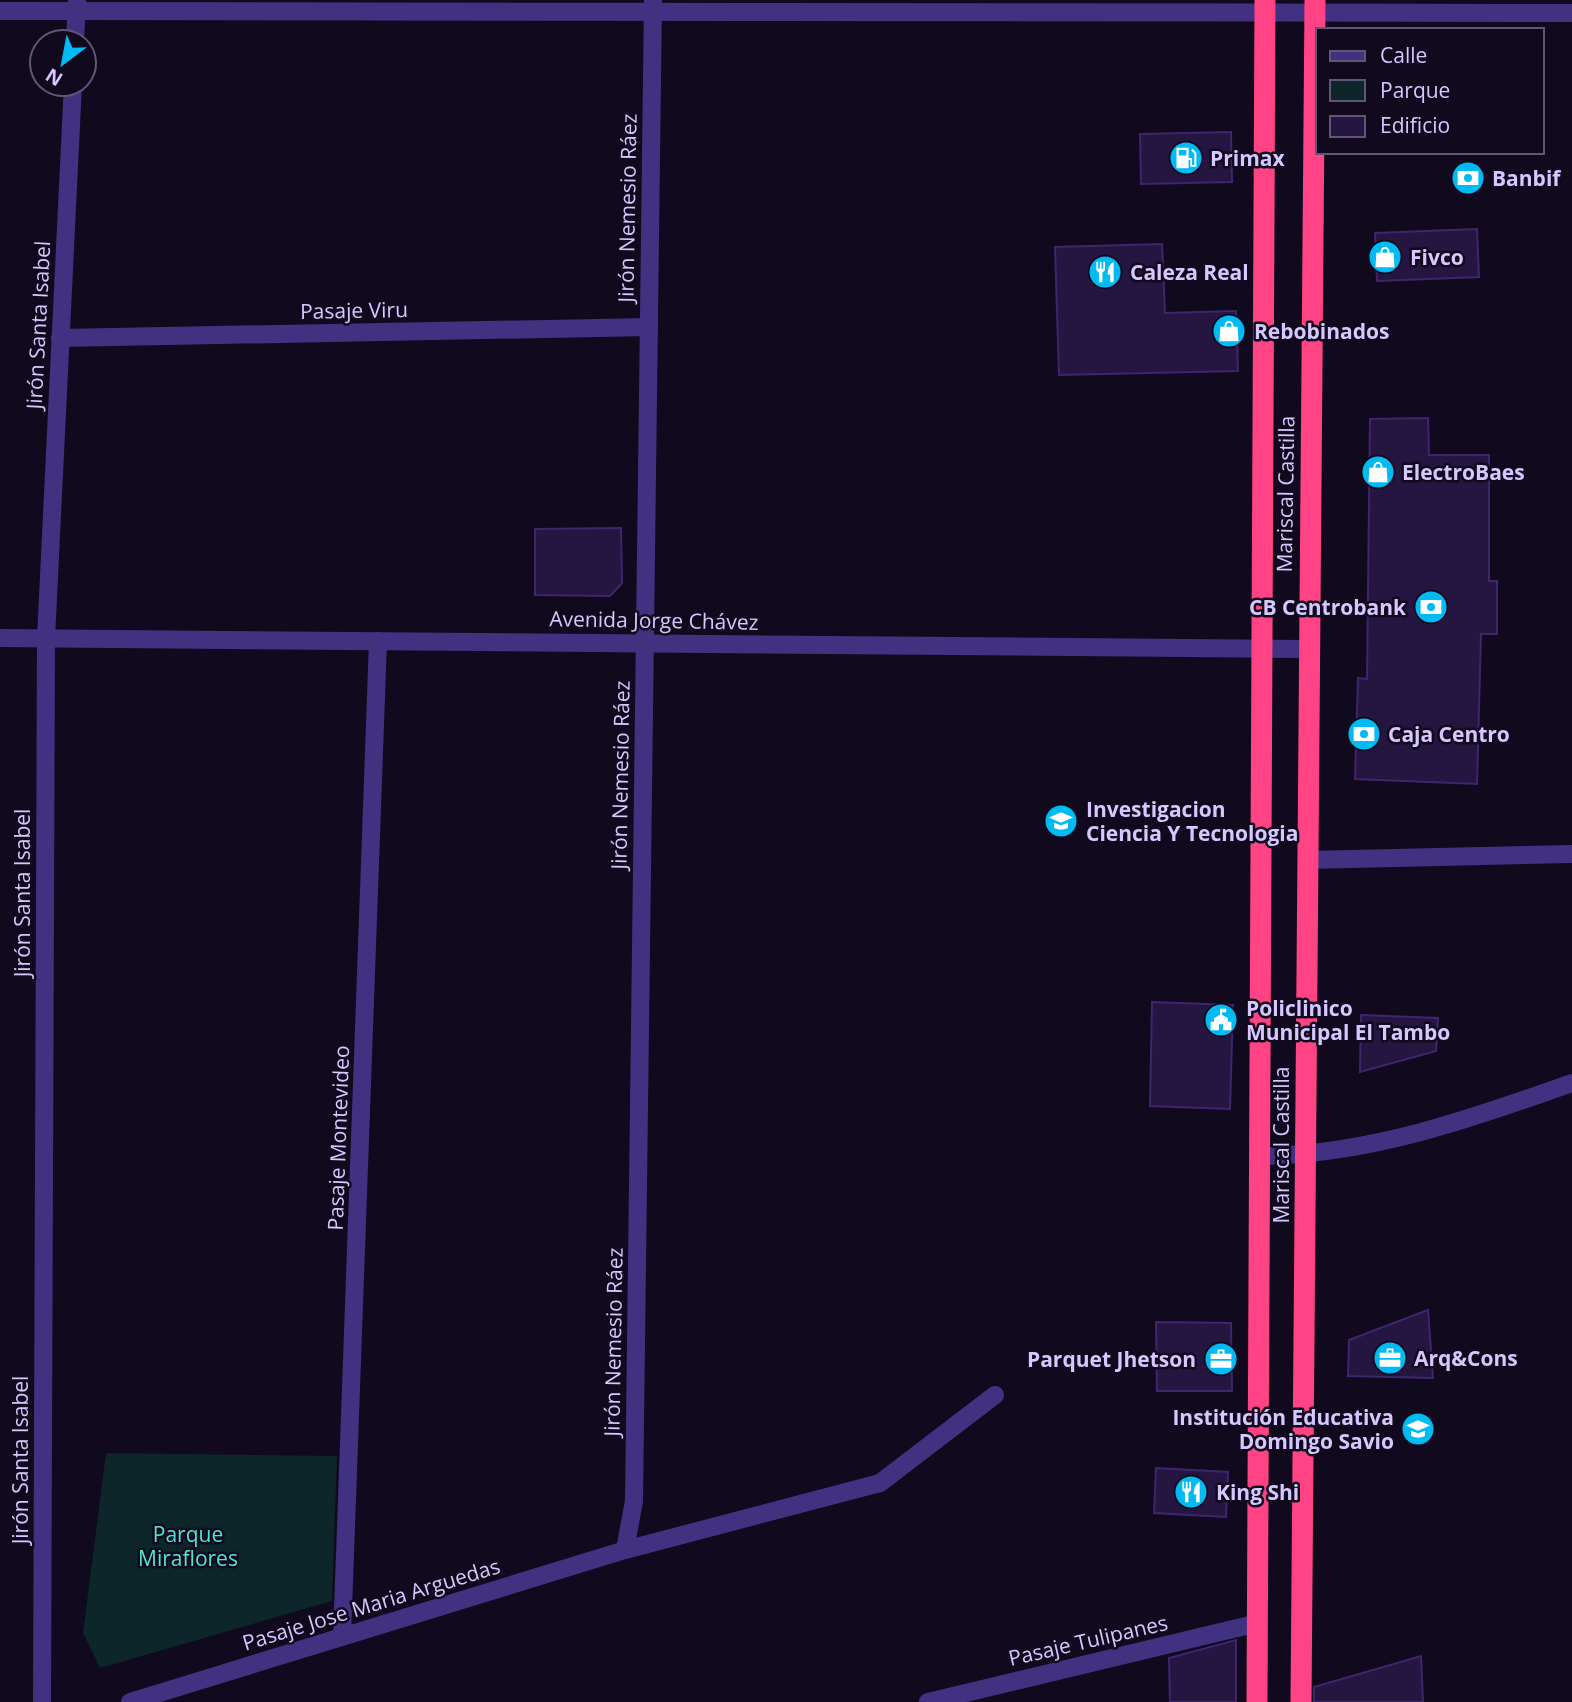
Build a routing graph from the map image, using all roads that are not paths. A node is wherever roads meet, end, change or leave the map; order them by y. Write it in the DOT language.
graph roads {
  1 [pos="77,6"];
  2 [pos="653,6"];
  3 [pos="1265,6"];
  4 [pos="1315,6"];
  5 [pos="0,10"];
  6 [pos="1572,13"];
  7 [pos="76,28"];
  8 [pos="72,98"];
  9 [pos="649,327"];
  10 [pos="60,338"];
  11 [pos="0,638"];
  12 [pos="46,638"];
  13 [pos="378,641"];
  14 [pos="645,643"];
  15 [pos="1262,649"];
  16 [pos="1308,649"];
  17 [pos="1572,854"];
  18 [pos="1307,860"];
  19 [pos="1572,1083"];
  20 [pos="1260,1156"];
  21 [pos="1305,1156"];
  22 [pos="995,1395"];
  23 [pos="625,1550"];
  24 [pos="1258,1623"];
  25 [pos="342,1637"];
  26 [pos="42,1702"];
  27 [pos="130,1702"];
  28 [pos="928,1702"];
  29 [pos="1257,1702"];
  30 [pos="1301,1702"];
  1 -- 2 [label="street"];
  1 -- 5 [label="street"];
  1 -- 7 [label="street"];
  2 -- 3 [label="street"];
  2 -- 9 [label="street, Jirón Nemesio Ráez"];
  3 -- 4 [label="street"];
  3 -- 15 [label="highway, Mariscal Castilla"];
  4 -- 6 [label="street"];
  4 -- 16 [label="highway, Mariscal Castilla"];
  8 -- 10 [label="street, Jirón Santa Isabel"];
  9 -- 10 [label="street, Pasaje Viru"];
  9 -- 14 [label="street, Jirón Nemesio Ráez"];
  10 -- 12 [label="street, Jirón Santa Isabel"];
  11 -- 12 [label="street, Avenida Jorge Chávez"];
  12 -- 13 [label="street, Avenida Jorge Chávez"];
  12 -- 26 [label="street, Jirón Santa Isabel"];
  13 -- 14 [label="street, Avenida Jorge Chávez"];
  13 -- 25 [label="street, Pasaje Montevideo"];
  14 -- 15 [label="street, Avenida Jorge Chávez"];
  14 -- 23 [label="street, Jirón Nemesio Ráez"];
  15 -- 16 [label="street, Avenida Jorge Chávez"];
  15 -- 20 [label="highway, Mariscal Castilla"];
  16 -- 18 [label="highway, Mariscal Castilla"];
  17 -- 18 [label="street"];
  18 -- 21 [label="highway, Mariscal Castilla"];
  19 -- 21 [label="street"];
  20 -- 21 [label="street"];
  20 -- 24 [label="highway, Mariscal Castilla"];
  21 -- 30 [label="highway, Mariscal Castilla"];
  22 -- 23 [label="street, Pasaje Jose Maria Arguedas"];
  23 -- 25 [label="street, Pasaje Jose Maria Arguedas"];
  24 -- 28 [label="street, Pasaje Tulipanes"];
  24 -- 29 [label="highway, Mariscal Castilla"];
  25 -- 27 [label="street, Pasaje Jose Maria Arguedas"];
}
